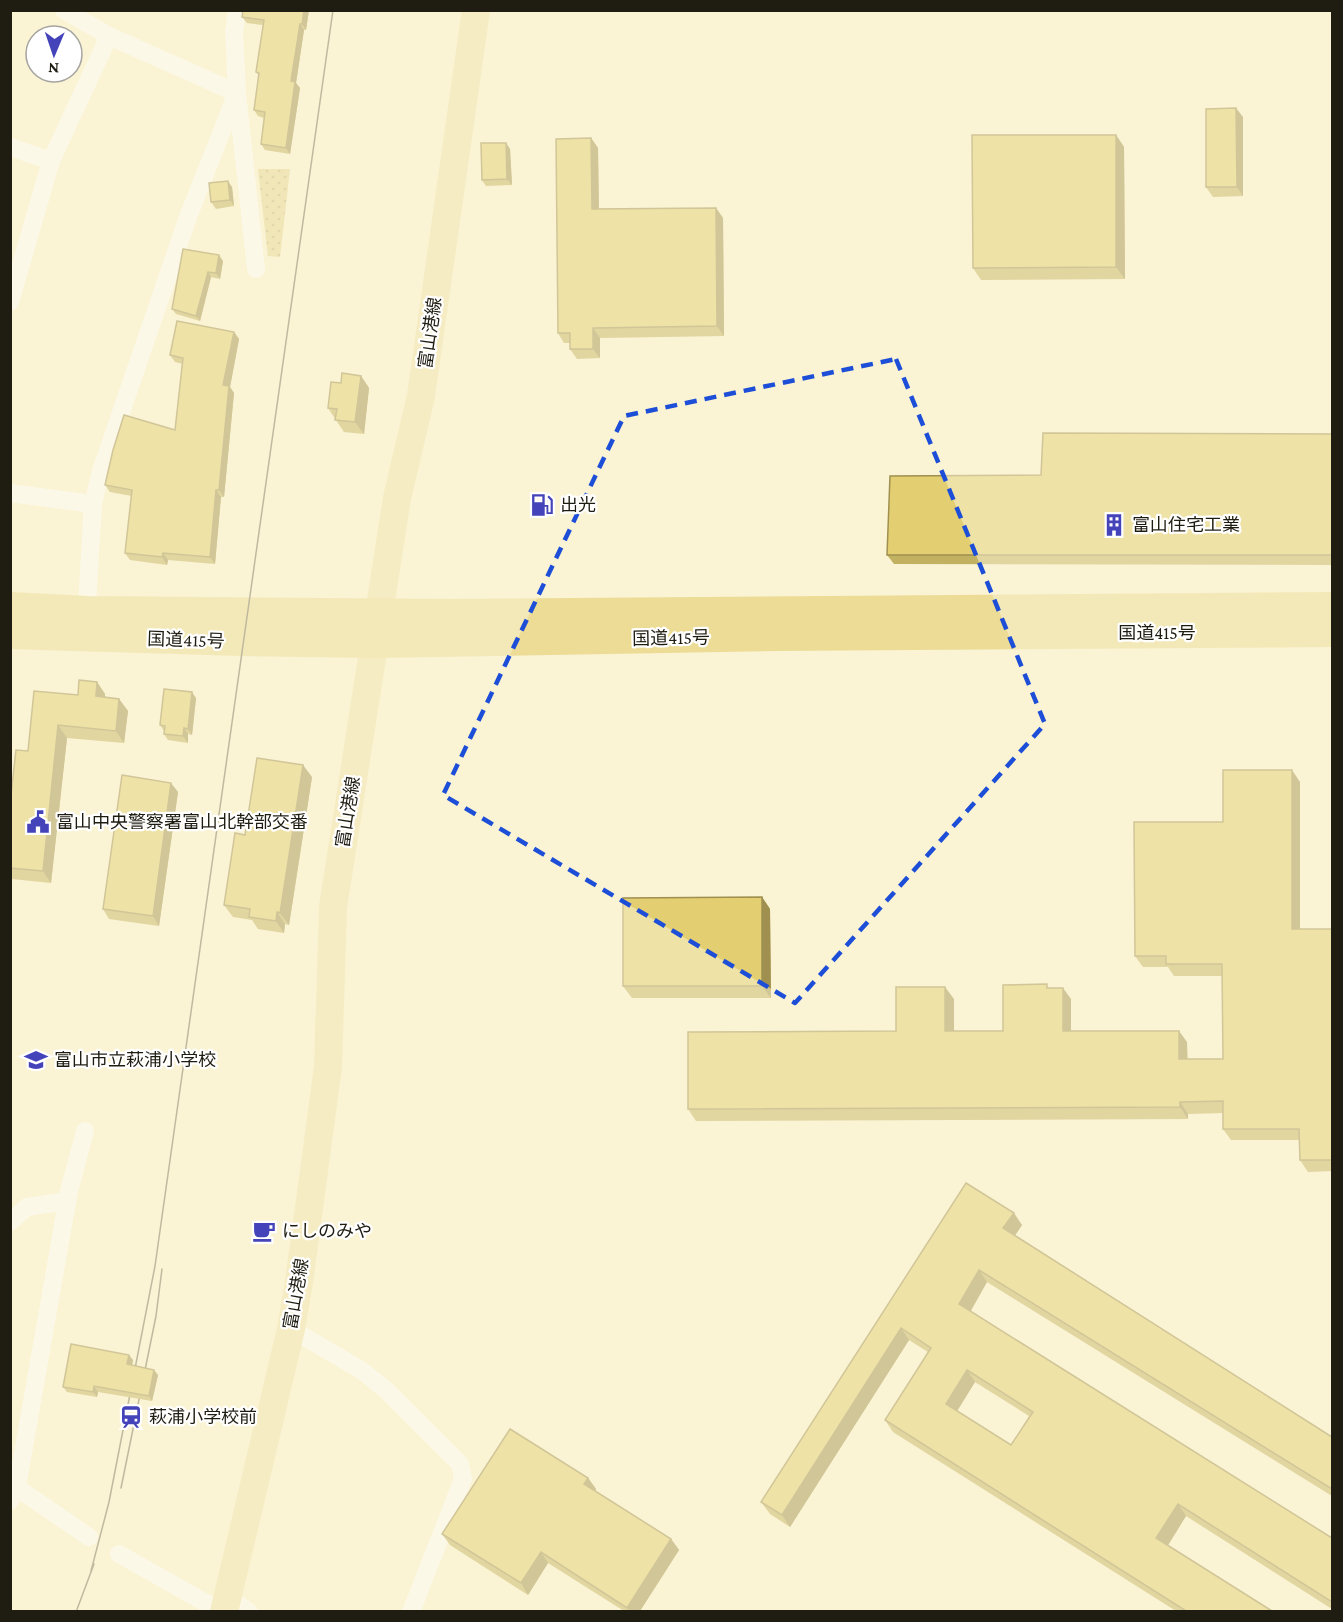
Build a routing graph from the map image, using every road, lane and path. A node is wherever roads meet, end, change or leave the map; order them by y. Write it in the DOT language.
graph roads {
  1 [pos="64,10"];
  2 [pos="237,10"];
  3 [pos="476,10"];
  4 [pos="109,36"];
  5 [pos="237,93"];
  6 [pos="10,147"];
  7 [pos="51,161"];
  8 [pos="256,269"];
  9 [pos="10,302"];
  10 [pos="10,493"];
  11 [pos="93,504"];
  12 [pos="10,607"];
  13 [pos="1332,607"];
  14 [pos="380,612"];
  15 [pos="85,624"];
  16 [pos="1332,632"];
  17 [pos="10,634"];
  18 [pos="375,643"];
  19 [pos="85,1131"];
  20 [pos="67,1201"];
  21 [pos="10,1222"];
  22 [pos="291,1329"];
  23 [pos="12,1490"];
  24 [pos="88,1537"];
  25 [pos="119,1554"];
  26 [pos="230,1608"];
  27 [pos="411,1611"];
  1 -- 4 [label="street"];
  2 -- 5 [label="street"];
  3 -- 14 [label="main road, 富山港線"];
  4 -- 5 [label="street"];
  4 -- 7 [label="street"];
  5 -- 8 [label="street"];
  5 -- 11 [label="street"];
  6 -- 7 [label="street"];
  7 -- 9 [label="street"];
  10 -- 11 [label="street"];
  11 -- 15 [label="street"];
  12 -- 15 [label="highway, 国道415号"];
  13 -- 14 [label="highway, 国道415号"];
  14 -- 15 [label="highway, 国道415号"];
  14 -- 18 [label="main road, 富山港線"];
  15 -- 17 [label="highway, 国道415号"];
  15 -- 18 [label="highway, 国道415号"];
  16 -- 18 [label="highway, 国道415号"];
  18 -- 22 [label="main road, 富山港線"];
  19 -- 20 [label="street"];
  20 -- 21 [label="street"];
  20 -- 23 [label="street"];
  22 -- 26 [label="main road, 富山港線"];
  22 -- 27 [label="street"];
  23 -- 24 [label="street"];
  25 -- 26 [label="street"];
}
